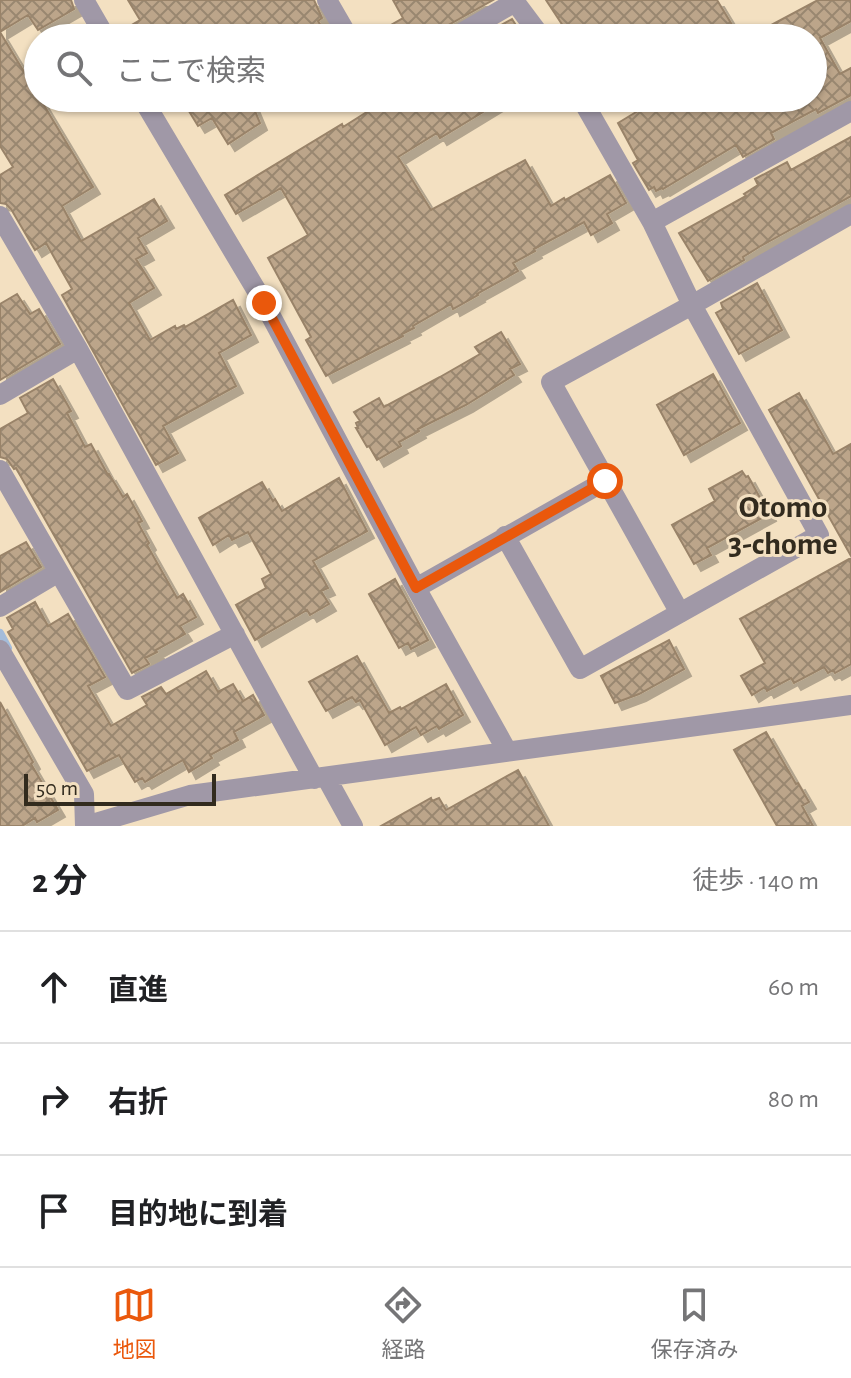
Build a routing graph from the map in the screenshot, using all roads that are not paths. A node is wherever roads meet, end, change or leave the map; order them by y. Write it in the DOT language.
graph roads {
  1 [pos="84,0"];
  2 [pos="327,0"];
  3 [pos="516,1"];
  4 [pos="98,24"];
  5 [pos="341,24"];
  6 [pos="477,24"];
  7 [pos="532,24"];
  8 [pos="851,111"];
  9 [pos="150,112"];
  10 [pos="589,112"];
  11 [pos="851,214"];
  12 [pos="0,216"];
  13 [pos="652,222"];
  14 [pos="692,305"];
  15 [pos="78,349"];
  16 [pos="0,395"];
  17 [pos="0,470"];
  18 [pos="605,481"];
  19 [pos="505,536"];
  20 [pos="59,572"];
  21 [pos="416,588"];
  22 [pos="0,607"];
  23 [pos="680,613"];
  24 [pos="235,634"];
  25 [pos="0,650"];
  26 [pos="851,705"];
  27 [pos="507,751"];
  28 [pos="320,778"];
  29 [pos="85,826"];
  30 [pos="353,826"];
  1 -- 4 [label="street"];
  2 -- 5 [label="street"];
  3 -- 6 [label="street"];
  3 -- 7 [label="street"];
  8 -- 13 [label="street"];
  9 -- 21 [label="street"];
  10 -- 13 [label="street"];
  11 -- 14 [label="street"];
  12 -- 15 [label="street"];
  13 -- 14 [label="street"];
  14 -- 18 [label="street"];
  14 -- 23 [label="street"];
  15 -- 16 [label="street"];
  15 -- 24 [label="street"];
  17 -- 20 [label="street"];
  18 -- 19 [label="street"];
  18 -- 23 [label="street"];
  19 -- 21 [label="street"];
  19 -- 23 [label="street"];
  20 -- 22 [label="street"];
  20 -- 24 [label="street"];
  21 -- 27 [label="street"];
  24 -- 28 [label="street"];
  25 -- 29 [label="street"];
  26 -- 27 [label="street"];
  27 -- 28 [label="street"];
  28 -- 29 [label="street"];
  28 -- 30 [label="street"];
}
